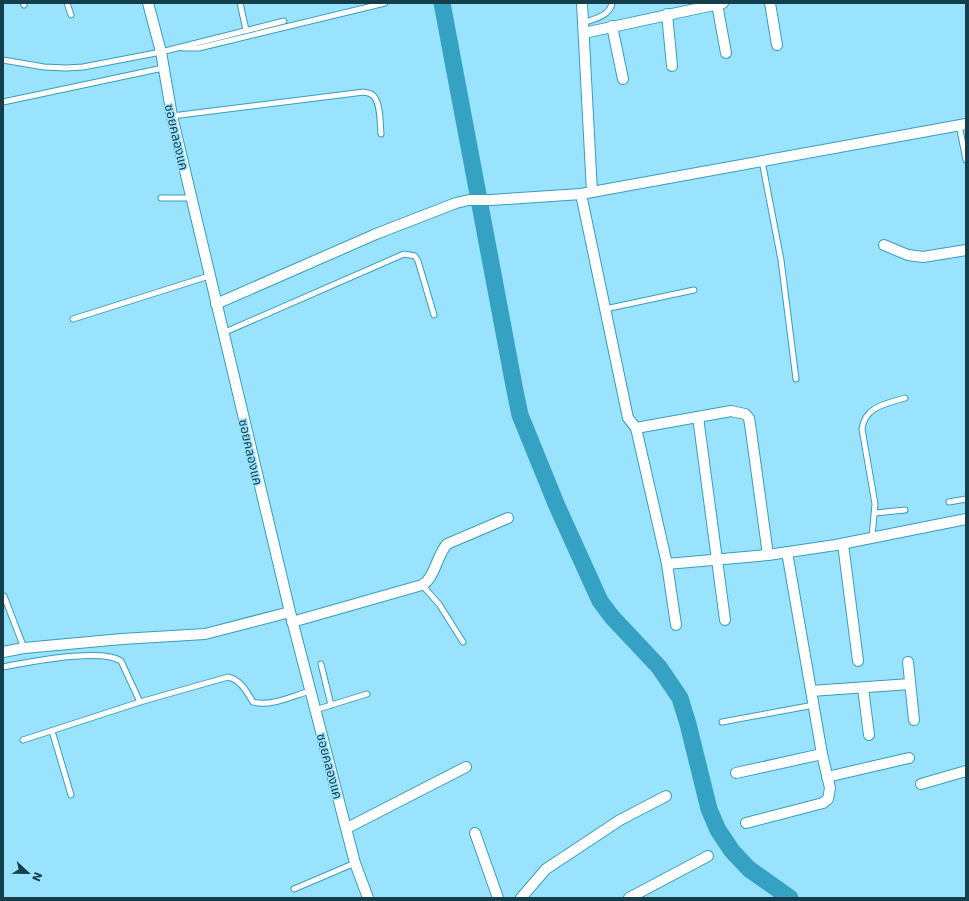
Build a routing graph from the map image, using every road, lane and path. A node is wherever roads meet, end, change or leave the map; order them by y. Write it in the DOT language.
graph roads {
  1 [pos="68,3"];
  2 [pos="148,3"];
  3 [pos="240,3"];
  4 [pos="385,3"];
  5 [pos="582,3"];
  6 [pos="612,3"];
  7 [pos="770,3"];
  8 [pos="720,4"];
  9 [pos="702,5"];
  10 [pos="667,14"];
  11 [pos="71,15"];
  12 [pos="284,21"];
  13 [pos="612,26"];
  14 [pos="584,28"];
  15 [pos="246,30"];
  16 [pos="777,45"];
  17 [pos="178,48"];
  18 [pos="161,52"];
  19 [pos="726,53"];
  20 [pos="3,60"];
  21 [pos="672,66"];
  22 [pos="163,68"];
  23 [pos="623,79"];
  24 [pos="3,102"];
  25 [pos="172,116"];
  26 [pos="962,124"];
  27 [pos="381,134"];
  28 [pos="966,160"];
  29 [pos="762,161"];
  30 [pos="592,192"];
  31 [pos="581,194"];
  32 [pos="161,198"];
  33 [pos="191,198"];
  34 [pos="884,245"];
  35 [pos="966,250"];
  36 [pos="209,276"];
  37 [pos="694,290"];
  38 [pos="216,304"];
  39 [pos="605,309"];
  40 [pos="434,315"];
  41 [pos="73,319"];
  42 [pos="223,333"];
  43 [pos="796,379"];
  44 [pos="905,398"];
  45 [pos="698,417"];
  46 [pos="636,428"];
  47 [pos="966,499"];
  48 [pos="949,502"];
  49 [pos="905,510"];
  50 [pos="875,513"];
  51 [pos="508,518"];
  52 [pos="966,519"];
  53 [pos="872,537"];
  54 [pos="843,544"];
  55 [pos="787,552"];
  56 [pos="768,555"];
  57 [pos="717,561"];
  58 [pos="668,564"];
  59 [pos="422,585"];
  60 [pos="4,596"];
  61 [pos="291,617"];
  62 [pos="724,620"];
  63 [pos="676,625"];
  64 [pos="463,642"];
  65 [pos="24,648"];
  66 [pos="3,652"];
  67 [pos="858,661"];
  68 [pos="908,662"];
  69 [pos="321,664"];
  70 [pos="3,667"];
  71 [pos="910,684"];
  72 [pos="864,688"];
  73 [pos="310,691"];
  74 [pos="811,691"];
  75 [pos="367,694"];
  76 [pos="140,702"];
  77 [pos="331,705"];
  78 [pos="814,705"];
  79 [pos="314,710"];
  80 [pos="914,720"];
  81 [pos="722,722"];
  82 [pos="52,731"];
  83 [pos="869,735"];
  84 [pos="23,740"];
  85 [pos="822,754"];
  86 [pos="909,758"];
  87 [pos="466,767"];
  88 [pos="966,771"];
  89 [pos="736,773"];
  90 [pos="827,777"];
  91 [pos="921,784"];
  92 [pos="71,795"];
  93 [pos="666,796"];
  94 [pos="746,823"];
  95 [pos="347,828"];
  96 [pos="475,833"];
  97 [pos="708,856"];
  98 [pos="355,863"];
  99 [pos="294,889"];
  100 [pos="368,898"];
  101 [pos="498,898"];
  102 [pos="521,898"];
  103 [pos="629,898"];
  1 -- 11 [label="lane"];
  2 -- 18 [label="street, ซอยคลองแค"];
  3 -- 15 [label="lane"];
  4 -- 17 [label="lane"];
  5 -- 14 [label="street"];
  6 -- 14 [label="lane"];
  7 -- 16 [label="street"];
  8 -- 9 [label="street"];
  8 -- 19 [label="street"];
  9 -- 10 [label="street"];
  10 -- 13 [label="street"];
  10 -- 21 [label="street"];
  12 -- 15 [label="lane"];
  13 -- 14 [label="street"];
  13 -- 23 [label="street"];
  14 -- 30 [label="street"];
  15 -- 17 [label="lane"];
  17 -- 18 [label="lane"];
  18 -- 20 [label="lane"];
  18 -- 22 [label="street, ซอยคลองแค"];
  22 -- 24 [label="lane"];
  22 -- 25 [label="street, ซอยคลองแค"];
  25 -- 27 [label="lane"];
  25 -- 33 [label="street, ซอยคลองแค"];
  26 -- 28 [label="lane"];
  26 -- 29 [label="street"];
  29 -- 30 [label="street"];
  29 -- 43 [label="lane"];
  30 -- 31 [label="street"];
  31 -- 38 [label="street"];
  31 -- 39 [label="street"];
  32 -- 33 [label="lane"];
  33 -- 36 [label="street, ซอยคลองแค"];
  34 -- 35 [label="street"];
  36 -- 38 [label="street, ซอยคลองแค"];
  36 -- 41 [label="lane"];
  37 -- 39 [label="lane"];
  38 -- 42 [label="street, ซอยคลองแค"];
  39 -- 46 [label="street"];
  40 -- 42 [label="lane"];
  42 -- 61 [label="street, ซอยคลองแค"];
  44 -- 50 [label="lane"];
  45 -- 46 [label="street"];
  45 -- 56 [label="street"];
  45 -- 57 [label="street"];
  46 -- 58 [label="street"];
  47 -- 48 [label="lane"];
  49 -- 50 [label="lane"];
  50 -- 53 [label="lane"];
  51 -- 59 [label="street"];
  52 -- 53 [label="street"];
  53 -- 54 [label="street"];
  54 -- 55 [label="street"];
  54 -- 67 [label="street"];
  55 -- 56 [label="street"];
  55 -- 74 [label="street"];
  56 -- 57 [label="street"];
  57 -- 58 [label="street"];
  57 -- 62 [label="street"];
  58 -- 63 [label="street"];
  59 -- 61 [label="street"];
  59 -- 64 [label="lane"];
  60 -- 65 [label="lane"];
  61 -- 65 [label="street"];
  61 -- 73 [label="street, ซอยคลองแค"];
  65 -- 66 [label="street"];
  68 -- 71 [label="street"];
  69 -- 77 [label="lane"];
  70 -- 76 [label="lane"];
  71 -- 72 [label="street"];
  71 -- 80 [label="street"];
  72 -- 74 [label="street"];
  72 -- 83 [label="street"];
  73 -- 76 [label="lane"];
  73 -- 79 [label="street, ซอยคลองแค"];
  74 -- 78 [label="street"];
  75 -- 77 [label="lane"];
  76 -- 82 [label="lane"];
  77 -- 79 [label="lane"];
  78 -- 81 [label="lane"];
  78 -- 85 [label="street"];
  79 -- 95 [label="street, ซอยคลองแค"];
  82 -- 84 [label="lane"];
  82 -- 92 [label="lane"];
  85 -- 89 [label="street"];
  85 -- 90 [label="street"];
  86 -- 90 [label="street"];
  87 -- 95 [label="street"];
  88 -- 91 [label="street"];
  90 -- 94 [label="street"];
  93 -- 102 [label="street"];
  95 -- 98 [label="street, ซอยคลองแค"];
  96 -- 101 [label="street"];
  97 -- 103 [label="street"];
  98 -- 99 [label="lane"];
  98 -- 100 [label="street, ซอยคลองแค"];
}
